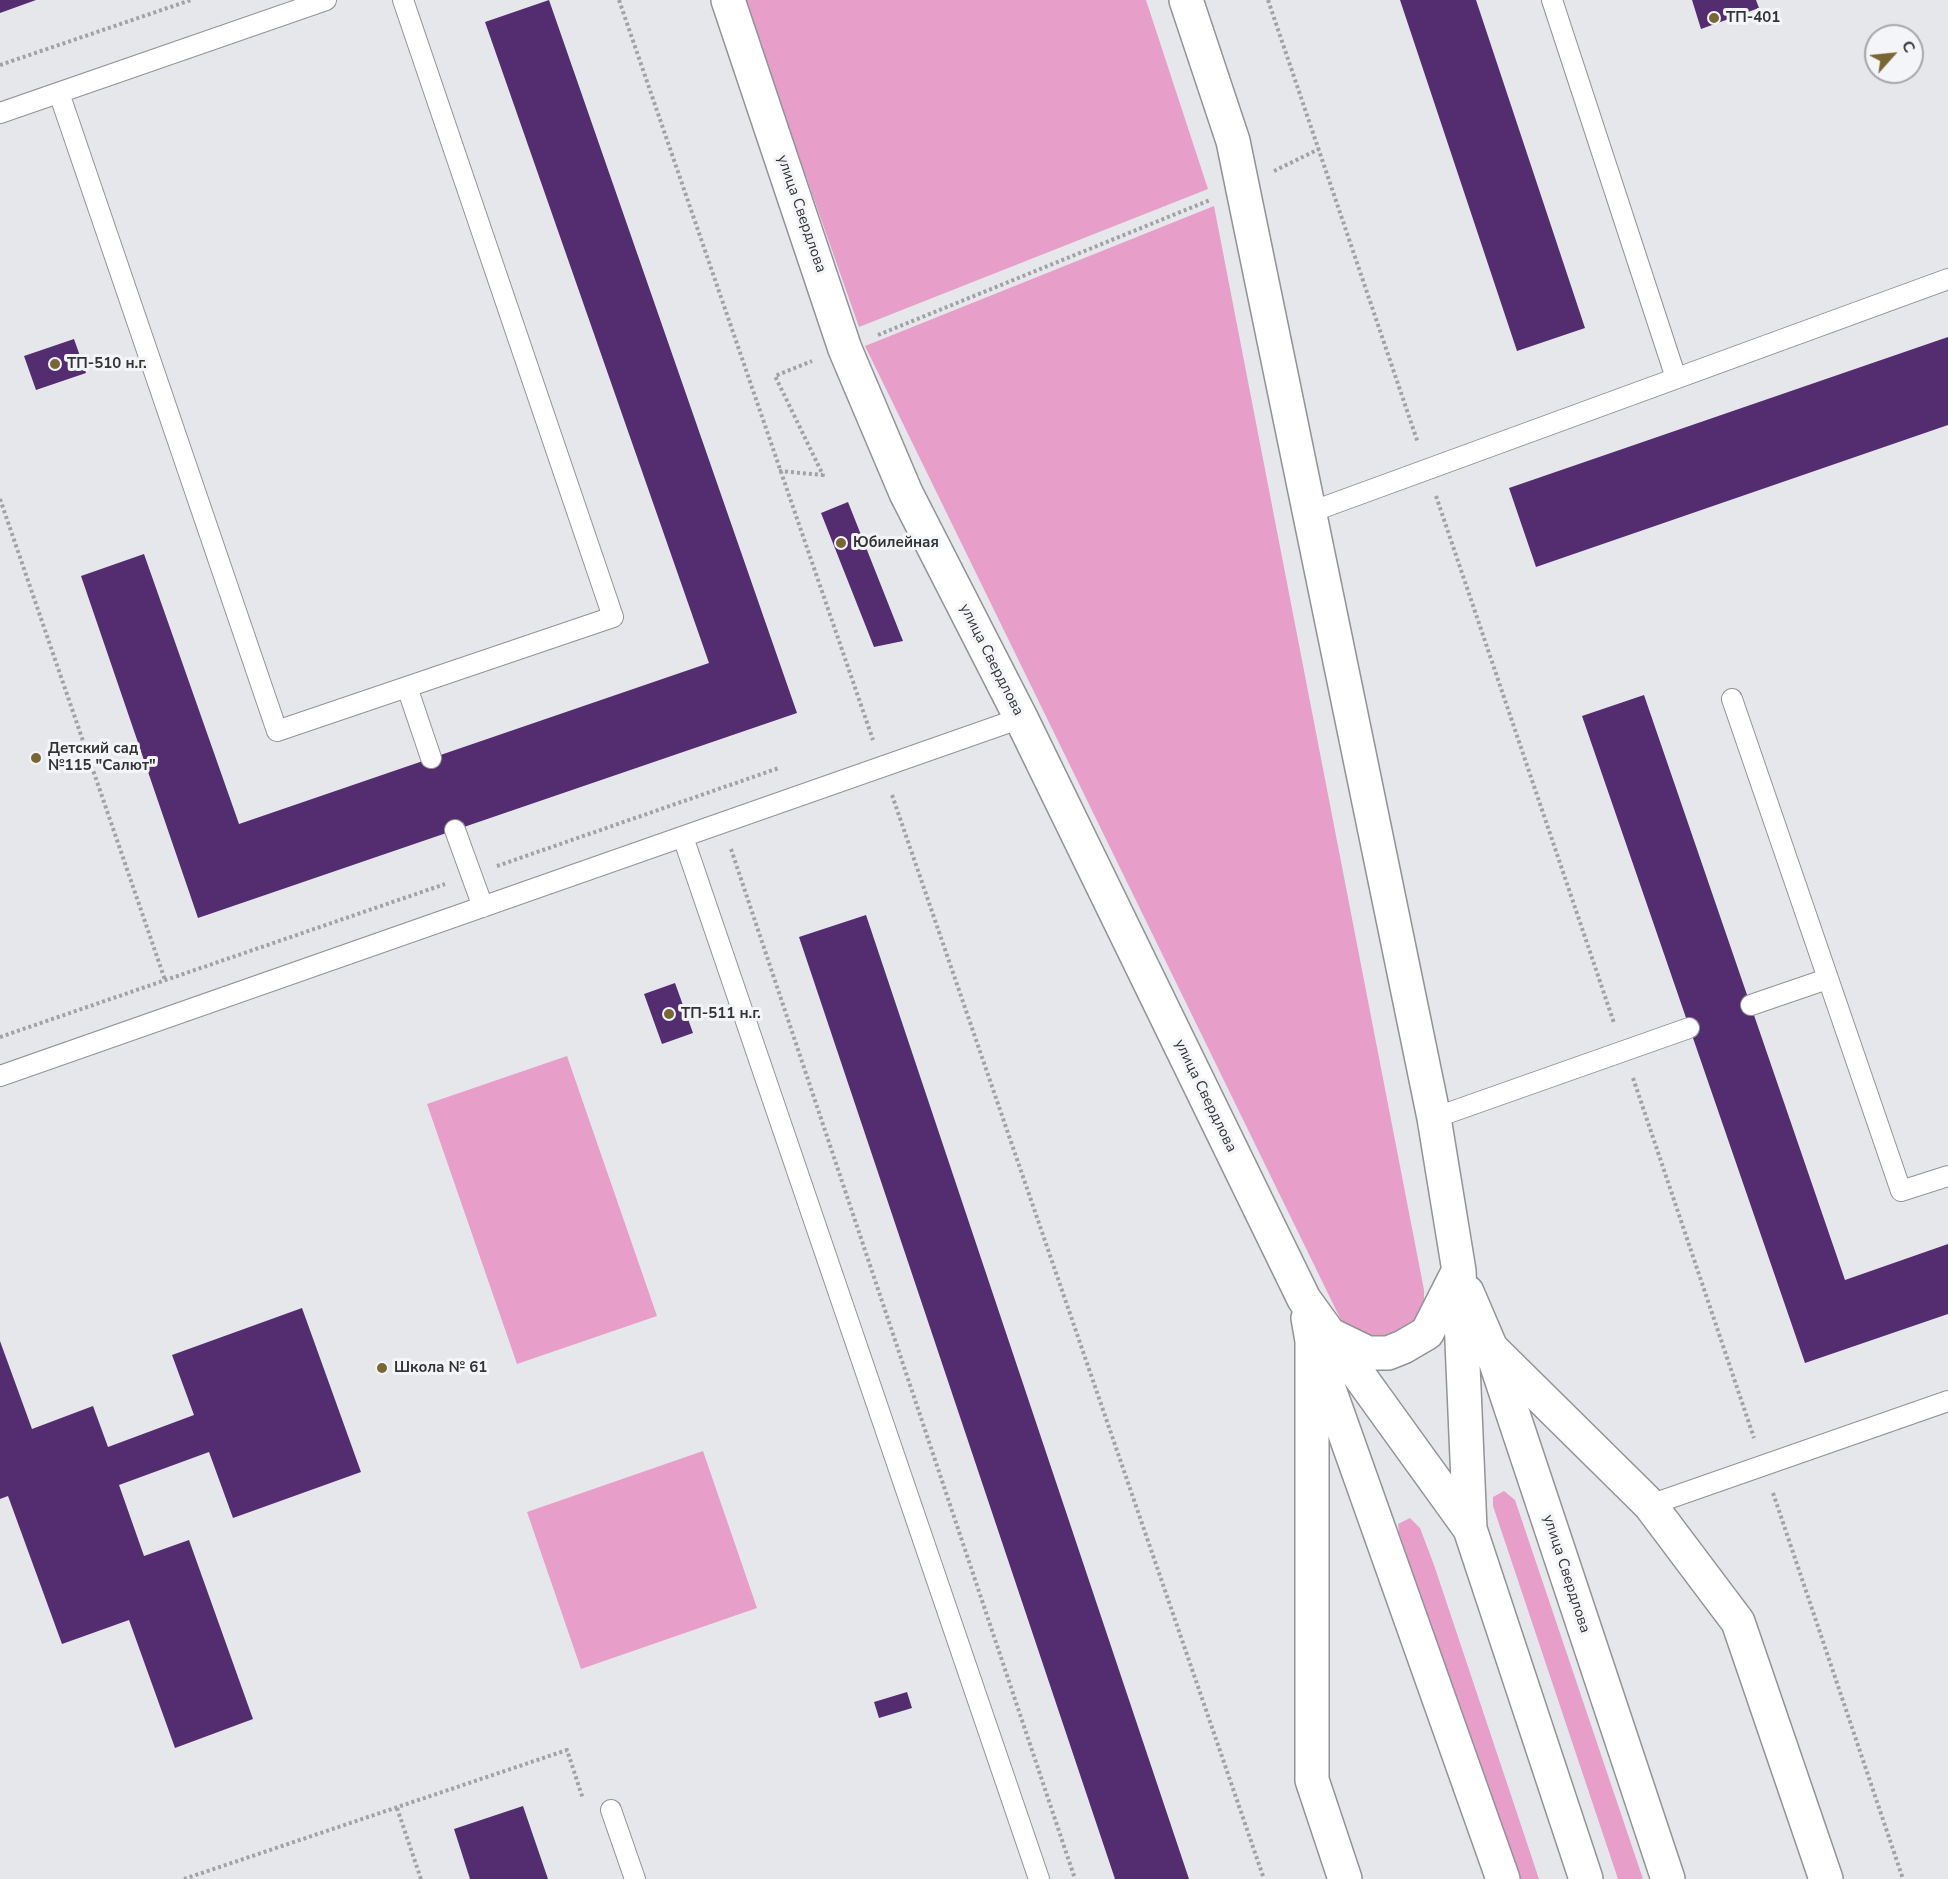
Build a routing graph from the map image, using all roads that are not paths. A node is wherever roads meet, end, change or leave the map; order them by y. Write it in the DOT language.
graph roads {
  1 [pos="326,0"];
  2 [pos="403,0"];
  3 [pos="728,0"];
  4 [pos="1186,0"];
  5 [pos="1552,0"];
  6 [pos="59,93"];
  7 [pos="0,113"];
  8 [pos="1948,279"];
  9 [pos="1676,378"];
  10 [pos="1308,513"];
  11 [pos="407,687"];
  12 [pos="1732,699"];
  13 [pos="1021,718"];
  14 [pos="431,758"];
  15 [pos="455,830"];
  16 [pos="683,837"];
  17 [pos="483,907"];
  18 [pos="1827,979"];
  19 [pos="1751,1005"];
  20 [pos="1689,1028"];
  21 [pos="0,1076"];
  22 [pos="1434,1118"];
  23 [pos="1948,1176"];
  24 [pos="1459,1271"];
  25 [pos="1320,1337"];
  26 [pos="1491,1348"];
  27 [pos="1948,1401"];
  28 [pos="1650,1505"];
  29 [pos="1470,1529"];
  30 [pos="611,1810"];
  31 [pos="635,1879"];
  32 [pos="1039,1879"];
  33 [pos="1345,1879"];
  34 [pos="1503,1879"];
  35 [pos="1586,1879"];
  36 [pos="1668,1879"];
  37 [pos="1826,1879"];
  1 -- 6 [label="lane"];
  2 -- 11 [label="lane"];
  3 -- 13 [label="main road, улица Свердлова"];
  4 -- 10 [label="main road, улица Свердлова"];
  5 -- 9 [label="lane"];
  6 -- 7 [label="lane"];
  6 -- 11 [label="lane"];
  8 -- 9 [label="lane"];
  9 -- 10 [label="lane"];
  10 -- 22 [label="main road, улица Свердлова"];
  11 -- 14 [label="lane"];
  12 -- 18 [label="lane"];
  13 -- 16 [label="lane"];
  13 -- 25 [label="main road, улица Свердлова"];
  15 -- 17 [label="lane"];
  16 -- 17 [label="lane"];
  16 -- 32 [label="lane"];
  17 -- 21 [label="lane"];
  18 -- 19 [label="lane"];
  18 -- 23 [label="lane"];
  20 -- 22 [label="lane"];
  22 -- 24 [label="main road, улица Свердлова"];
  24 -- 25 [label="main road"];
  24 -- 26 [label="main road, улица Свердлова"];
  24 -- 29 [label="main road, улица Свердлова"];
  25 -- 29 [label="main road, улица Свердлова"];
  25 -- 33 [label="main road"];
  25 -- 34 [label="main road, улица Свердлова"];
  26 -- 28 [label="main road"];
  26 -- 36 [label="main road, улица Свердлова"];
  27 -- 28 [label="lane"];
  28 -- 37 [label="main road"];
  29 -- 35 [label="main road, улица Свердлова"];
  30 -- 31 [label="lane"];
}
